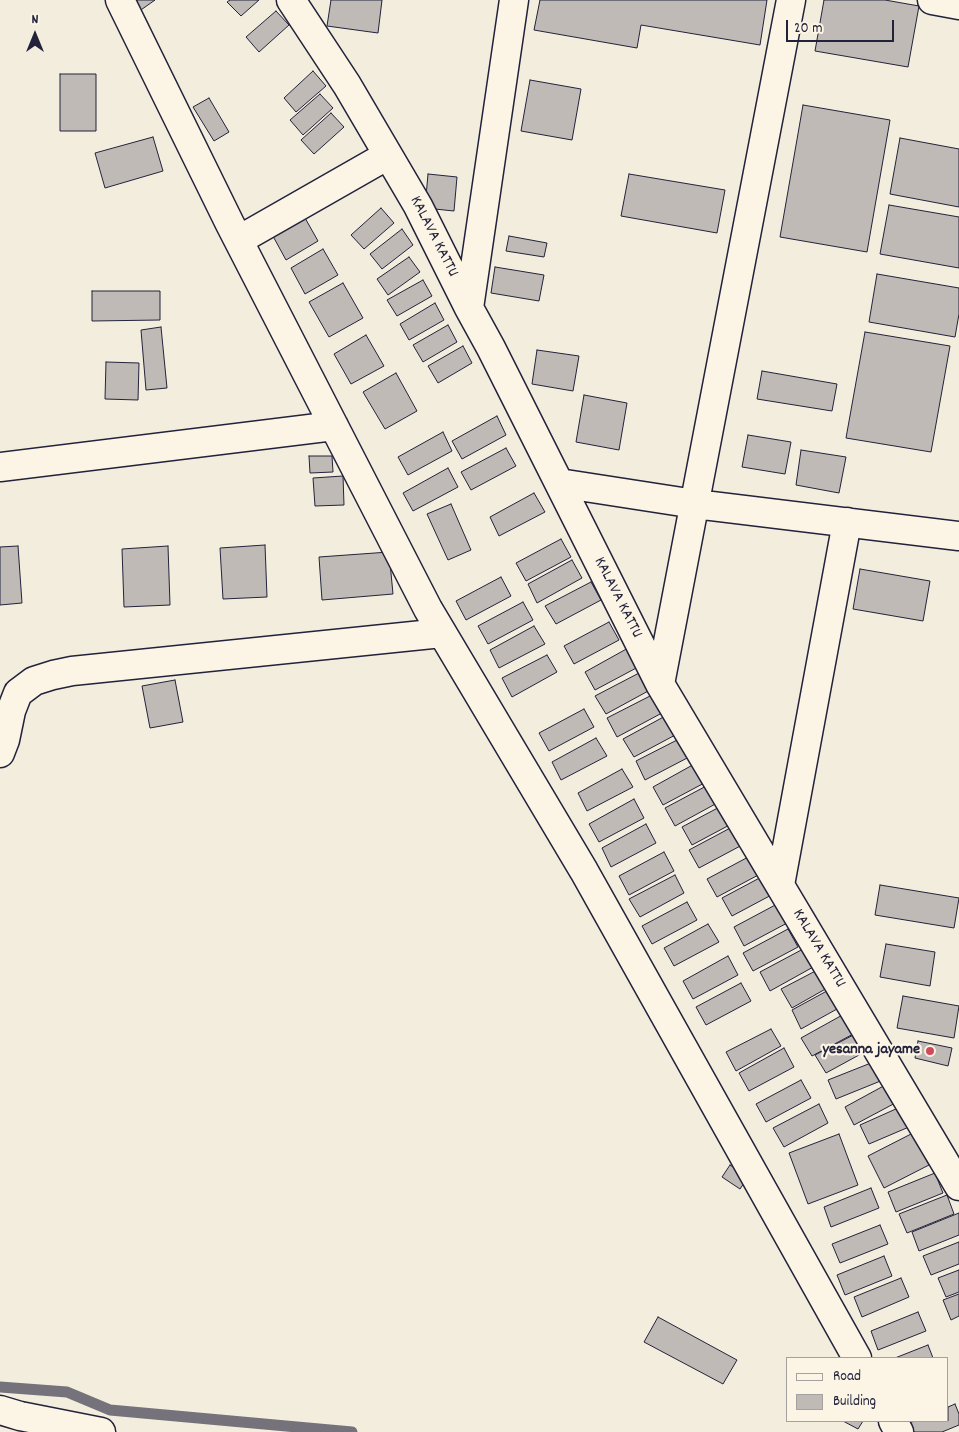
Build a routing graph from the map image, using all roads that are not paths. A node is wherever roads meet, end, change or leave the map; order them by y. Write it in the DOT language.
graph roads {
  1 [pos="120,0"];
  2 [pos="291,0"];
  3 [pos="514,0"];
  4 [pos="791,0"];
  5 [pos="932,0"];
  6 [pos="959,5"];
  7 [pos="388,155"];
  8 [pos="239,240"];
  9 [pos="469,308"];
  10 [pos="334,426"];
  11 [pos="0,467"];
  12 [pos="559,483"];
  13 [pos="695,504"];
  14 [pos="847,522"];
  15 [pos="959,536"];
  16 [pos="442,633"];
  17 [pos="660,684"];
  18 [pos="0,753"];
  19 [pos="780,885"];
  20 [pos="959,1186"];
  21 [pos="856,1357"];
  22 [pos="0,1410"];
  23 [pos="101,1432"];
  1 -- 8 [label="street"];
  2 -- 7 [label="street, KALAVA KATTU"];
  3 -- 9 [label="street"];
  4 -- 13 [label="street"];
  5 -- 6 [label="street"];
  7 -- 8 [label="street"];
  7 -- 9 [label="street, KALAVA KATTU"];
  8 -- 10 [label="street"];
  9 -- 12 [label="street, KALAVA KATTU"];
  10 -- 11 [label="street"];
  10 -- 16 [label="street"];
  12 -- 13 [label="street"];
  12 -- 17 [label="street, KALAVA KATTU"];
  13 -- 14 [label="street"];
  13 -- 17 [label="street"];
  14 -- 15 [label="street"];
  14 -- 19 [label="street"];
  16 -- 18 [label="street"];
  16 -- 21 [label="street"];
  17 -- 19 [label="street, KALAVA KATTU"];
  19 -- 20 [label="street, KALAVA KATTU"];
  22 -- 23 [label="street"];
}
